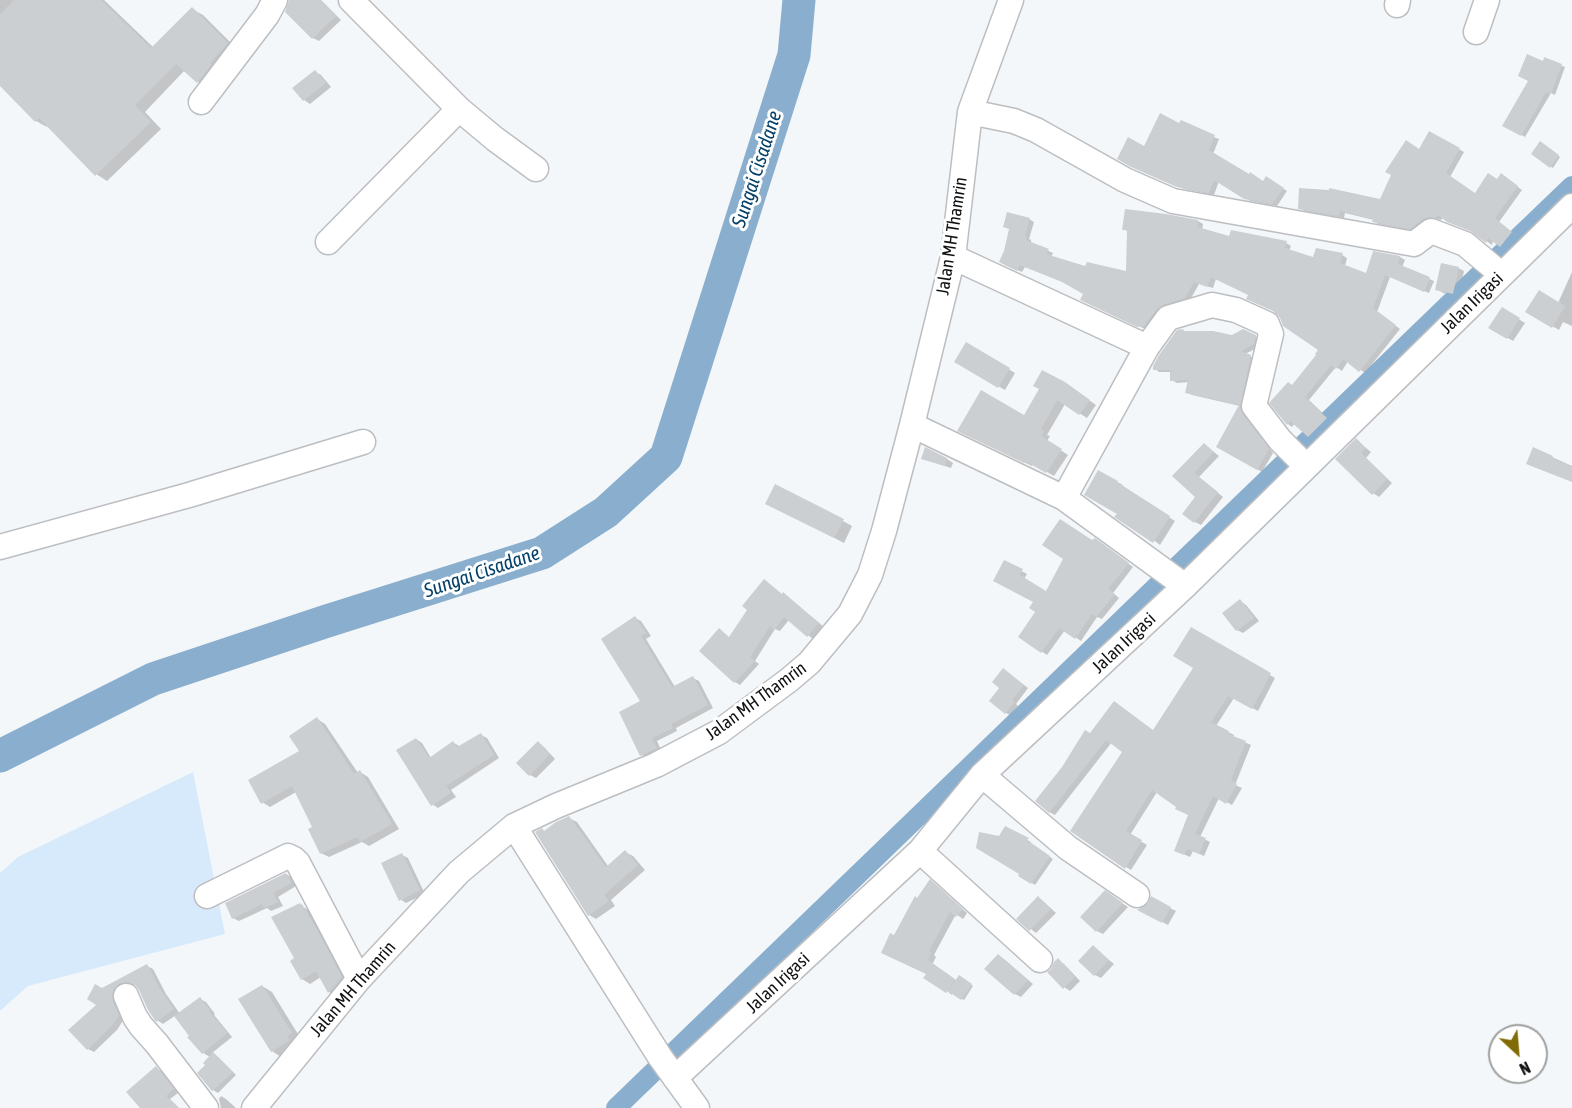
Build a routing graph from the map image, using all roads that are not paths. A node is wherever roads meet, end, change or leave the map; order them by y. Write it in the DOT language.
graph roads {
  1 [pos="275,0"];
  2 [pos="351,0"];
  3 [pos="1011,0"];
  4 [pos="1487,0"];
  5 [pos="1476,32"];
  6 [pos="201,102"];
  7 [pos="459,109"];
  8 [pos="970,112"];
  9 [pos="536,169"];
  10 [pos="1572,206"];
  11 [pos="328,242"];
  12 [pos="953,257"];
  13 [pos="1492,266"];
  14 [pos="1147,347"];
  15 [pos="912,425"];
  16 [pos="363,442"];
  17 [pos="1298,458"];
  18 [pos="1064,498"];
  19 [pos="0,547"];
  20 [pos="1177,580"];
  21 [pos="982,775"];
  22 [pos="514,826"];
  23 [pos="920,851"];
  24 [pos="207,896"];
  25 [pos="1137,896"];
  26 [pos="1040,960"];
  27 [pos="360,979"];
  28 [pos="126,996"];
  29 [pos="669,1070"];
  30 [pos="206,1108"];
  31 [pos="254,1108"];
  32 [pos="697,1108"];
  1 -- 6 [label="street"];
  2 -- 7 [label="street"];
  3 -- 8 [label="street, Jalan MH Thamrin"];
  4 -- 5 [label="street"];
  7 -- 9 [label="street"];
  7 -- 11 [label="street"];
  8 -- 12 [label="street, Jalan MH Thamrin"];
  8 -- 13 [label="street"];
  10 -- 13 [label="street, Jalan Irigasi"];
  12 -- 14 [label="street"];
  12 -- 15 [label="street, Jalan MH Thamrin"];
  13 -- 17 [label="street, Jalan Irigasi"];
  14 -- 17 [label="street"];
  14 -- 18 [label="street"];
  15 -- 18 [label="street"];
  15 -- 22 [label="street, Jalan MH Thamrin"];
  16 -- 19 [label="street"];
  17 -- 20 [label="street, Jalan Irigasi"];
  18 -- 20 [label="street"];
  20 -- 21 [label="street, Jalan Irigasi"];
  21 -- 23 [label="street, Jalan Irigasi"];
  21 -- 25 [label="street"];
  22 -- 27 [label="street, Jalan MH Thamrin"];
  22 -- 29 [label="street"];
  23 -- 26 [label="street"];
  23 -- 29 [label="street, Jalan Irigasi"];
  24 -- 27 [label="street"];
  27 -- 31 [label="street, Jalan MH Thamrin"];
  28 -- 30 [label="street"];
  29 -- 32 [label="street"];
}
